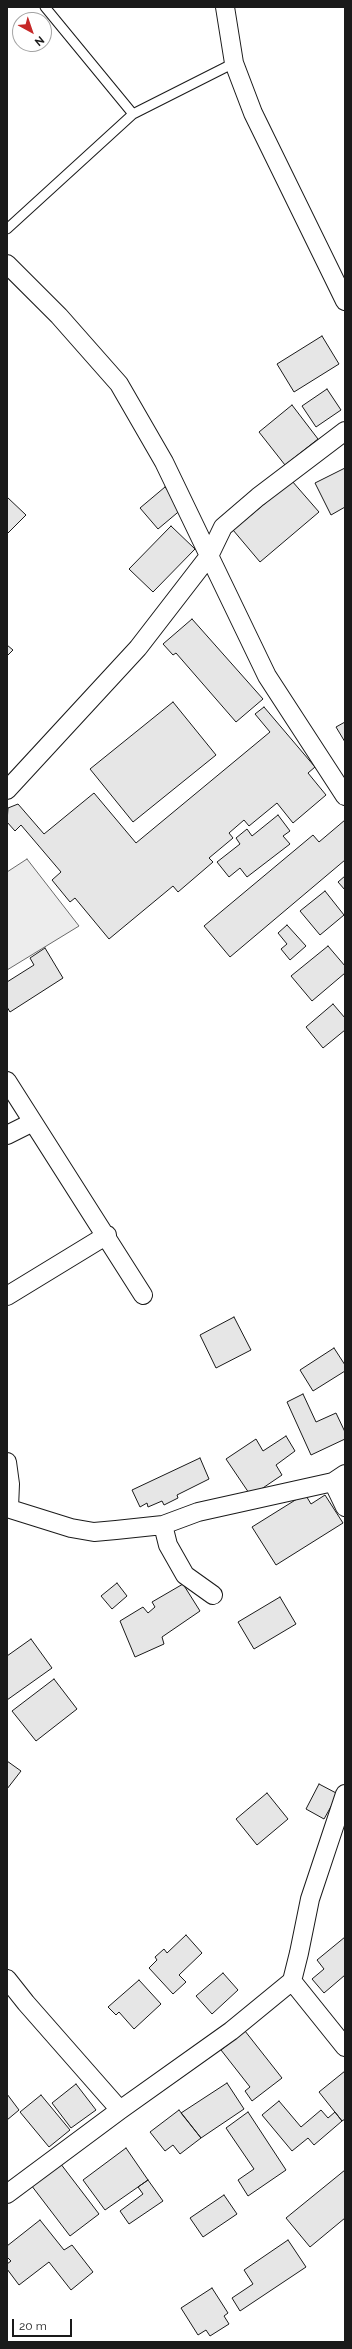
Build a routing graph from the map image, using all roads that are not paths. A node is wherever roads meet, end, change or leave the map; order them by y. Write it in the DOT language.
graph roads {
  1 [pos="46,7"];
  2 [pos="225,7"];
  3 [pos="234,63"];
  4 [pos="133,114"];
  5 [pos="7,229"];
  6 [pos="7,264"];
  7 [pos="345,301"];
  8 [pos="345,431"];
  9 [pos="209,556"];
  10 [pos="7,790"];
  11 [pos="345,796"];
  12 [pos="7,1081"];
  13 [pos="33,1122"];
  14 [pos="7,1135"];
  15 [pos="107,1236"];
  16 [pos="143,1295"];
  17 [pos="7,1296"];
  18 [pos="7,1462"];
  19 [pos="339,1478"];
  20 [pos="345,1507"];
  21 [pos="8,1508"];
  22 [pos="163,1525"];
  23 [pos="213,1595"];
  24 [pos="345,1794"];
  25 [pos="7,1978"];
  26 [pos="292,1981"];
  27 [pos="345,2047"];
  28 [pos="120,2110"];
  29 [pos="7,2194"];
  1 -- 4 [label="lane"];
  2 -- 3 [label="street"];
  3 -- 4 [label="lane"];
  3 -- 7 [label="street"];
  4 -- 5 [label="lane"];
  6 -- 9 [label="street"];
  8 -- 9 [label="street"];
  9 -- 10 [label="street"];
  9 -- 11 [label="street"];
  12 -- 13 [label="street"];
  13 -- 14 [label="street"];
  13 -- 15 [label="street"];
  15 -- 16 [label="street"];
  15 -- 17 [label="street"];
  18 -- 21 [label="street"];
  19 -- 20 [label="street"];
  19 -- 22 [label="street"];
  21 -- 22 [label="street"];
  22 -- 23 [label="street"];
  24 -- 26 [label="street"];
  25 -- 28 [label="street"];
  26 -- 27 [label="street"];
  26 -- 28 [label="street"];
  28 -- 29 [label="street"];
}
